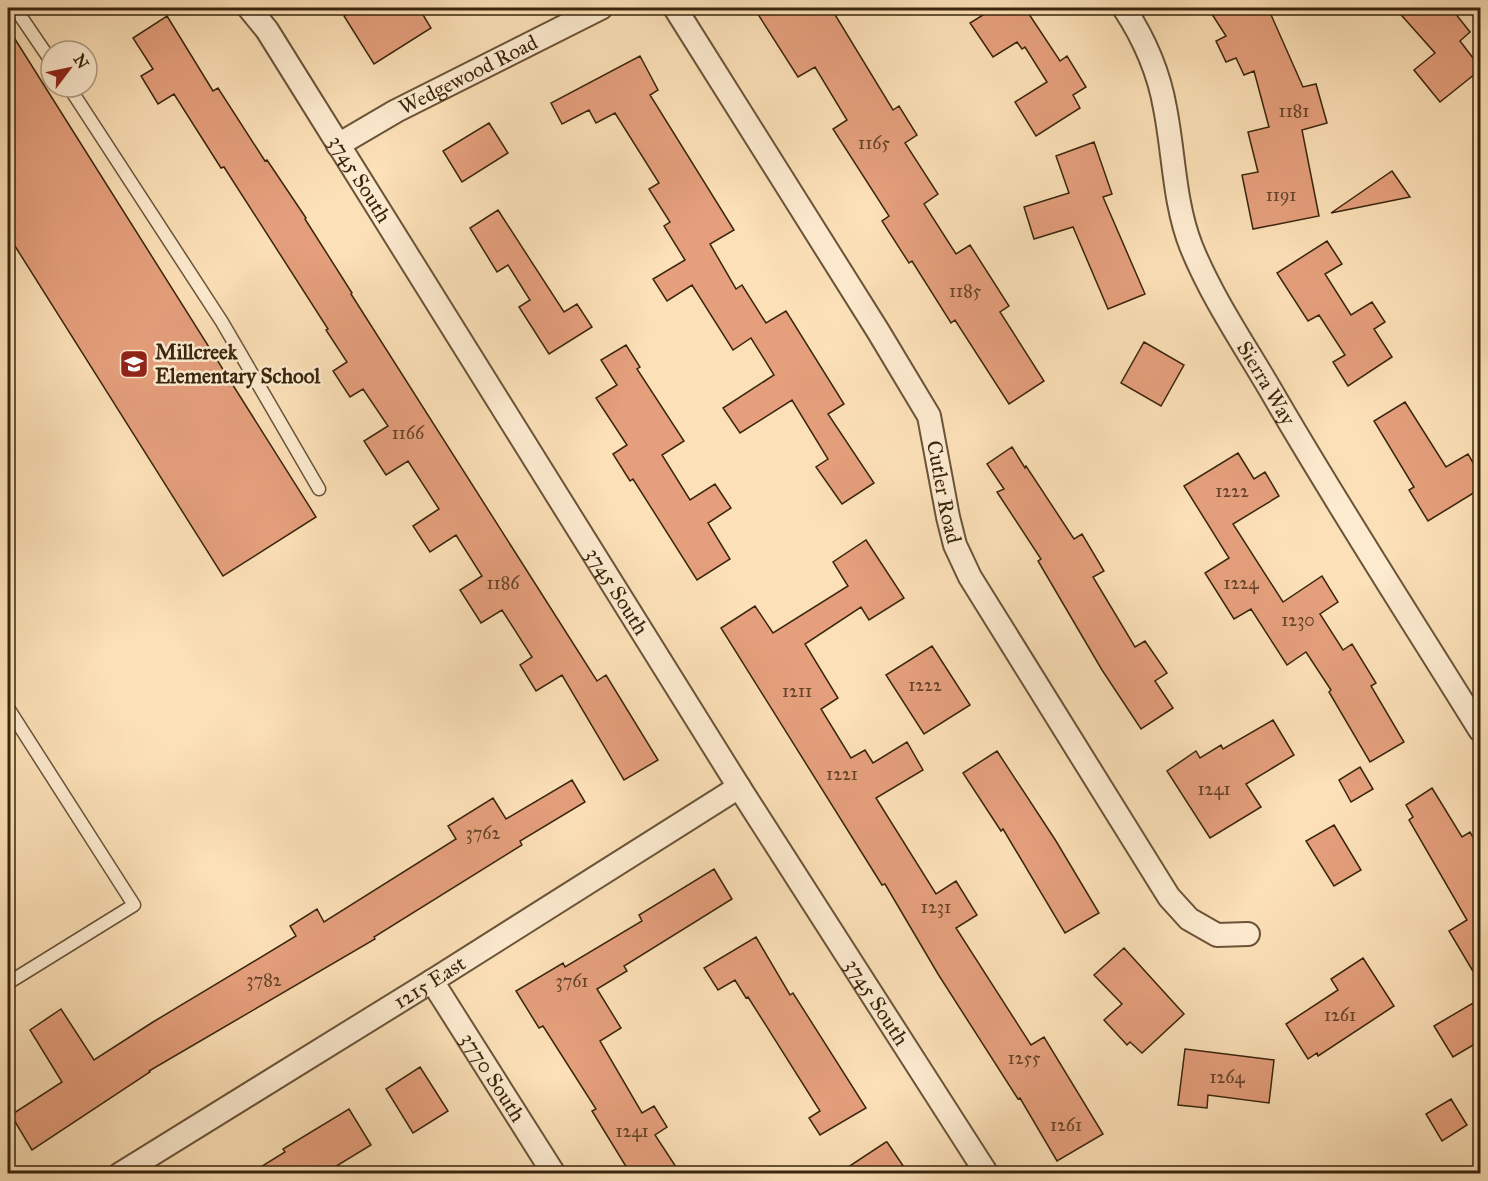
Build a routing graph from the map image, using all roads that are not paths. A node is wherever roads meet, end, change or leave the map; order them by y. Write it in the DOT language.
graph roads {
  1 [pos="15,8"];
  2 [pos="249,8"];
  3 [pos="601,8"];
  4 [pos="675,8"];
  5 [pos="1124,8"];
  6 [pos="39,43"];
  7 [pos="77,99"];
  8 [pos="339,145"];
  9 [pos="319,489"];
  10 [pos="8,708"];
  11 [pos="1480,730"];
  12 [pos="739,787"];
  13 [pos="1248,934"];
  14 [pos="432,981"];
  15 [pos="8,983"];
  16 [pos="150,1166"];
  17 [pos="120,1173"];
  18 [pos="554,1173"];
  19 [pos="987,1173"];
  1 -- 6 [label="lane"];
  2 -- 8 [label="street, 3745 South"];
  3 -- 8 [label="street, Wedgewood Road"];
  4 -- 13 [label="street, Cutler Road"];
  5 -- 11 [label="street, Sierra Way"];
  7 -- 9 [label="lane"];
  8 -- 12 [label="street, 3745 South"];
  10 -- 15 [label="lane"];
  12 -- 14 [label="street, 1215 East"];
  12 -- 19 [label="street, 3745 South"];
  14 -- 16 [label="street, 1215 East"];
  14 -- 18 [label="street, 3770 South"];
  16 -- 17 [label="street, 1215 East"];
}
